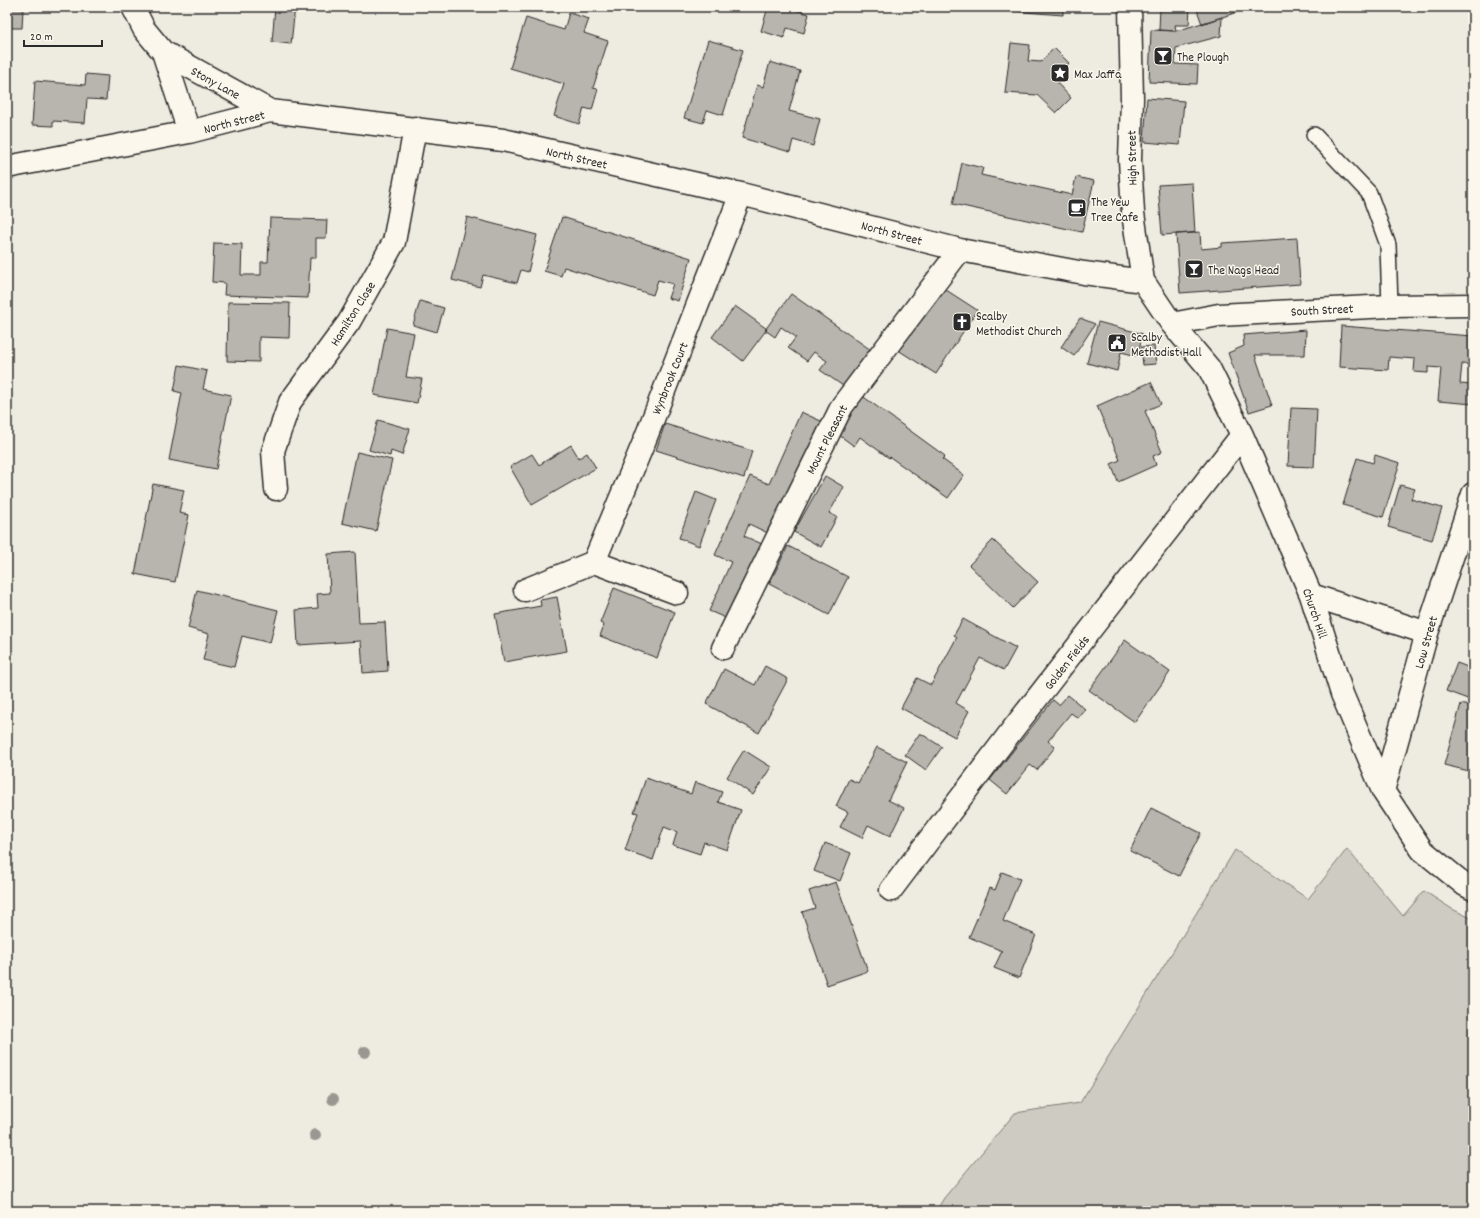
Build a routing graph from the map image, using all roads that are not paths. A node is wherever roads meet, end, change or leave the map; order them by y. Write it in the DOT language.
graph roads {
  1 [pos="133,7"];
  2 [pos="1130,7"];
  3 [pos="163,52"];
  4 [pos="270,112"];
  5 [pos="414,128"];
  6 [pos="189,132"];
  7 [pos="1314,135"];
  8 [pos="7,167"];
  9 [pos="741,194"];
  10 [pos="960,250"];
  11 [pos="1143,281"];
  12 [pos="1473,305"];
  13 [pos="1390,306"];
  14 [pos="1172,324"];
  15 [pos="1242,435"];
  16 [pos="276,489"];
  17 [pos="1473,494"];
  18 [pos="594,562"];
  19 [pos="525,590"];
  20 [pos="677,593"];
  21 [pos="1311,595"];
  22 [pos="1427,633"];
  23 [pos="723,648"];
  24 [pos="1383,791"];
  25 [pos="1473,889"];
  26 [pos="891,890"];
  1 -- 3 [label="street, Stony Lane"];
  2 -- 11 [label="street, High Street"];
  3 -- 4 [label="street, Stony Lane"];
  3 -- 6 [label="street, Stony Lane"];
  4 -- 5 [label="street, North Street"];
  4 -- 6 [label="street, North Street"];
  5 -- 9 [label="street, North Street"];
  5 -- 16 [label="street, Hamilton Close"];
  6 -- 8 [label="street, North Street"];
  7 -- 13 [label="lane"];
  9 -- 10 [label="street, North Street"];
  9 -- 18 [label="street, Wynbrook Court"];
  10 -- 11 [label="street, North Street"];
  10 -- 23 [label="street, Mount Pleasant"];
  11 -- 14 [label="street, High Street"];
  12 -- 13 [label="street, South Street"];
  13 -- 14 [label="street, South Street"];
  14 -- 15 [label="street, Church Hill"];
  15 -- 21 [label="street, Church Hill"];
  15 -- 26 [label="street, Golden Fields"];
  17 -- 22 [label="street, Low Street"];
  18 -- 19 [label="street"];
  18 -- 20 [label="street"];
  21 -- 22 [label="street"];
  21 -- 24 [label="street, Church Hill"];
  22 -- 24 [label="street, Low Street"];
  24 -- 25 [label="street, Church Hill"];
}
